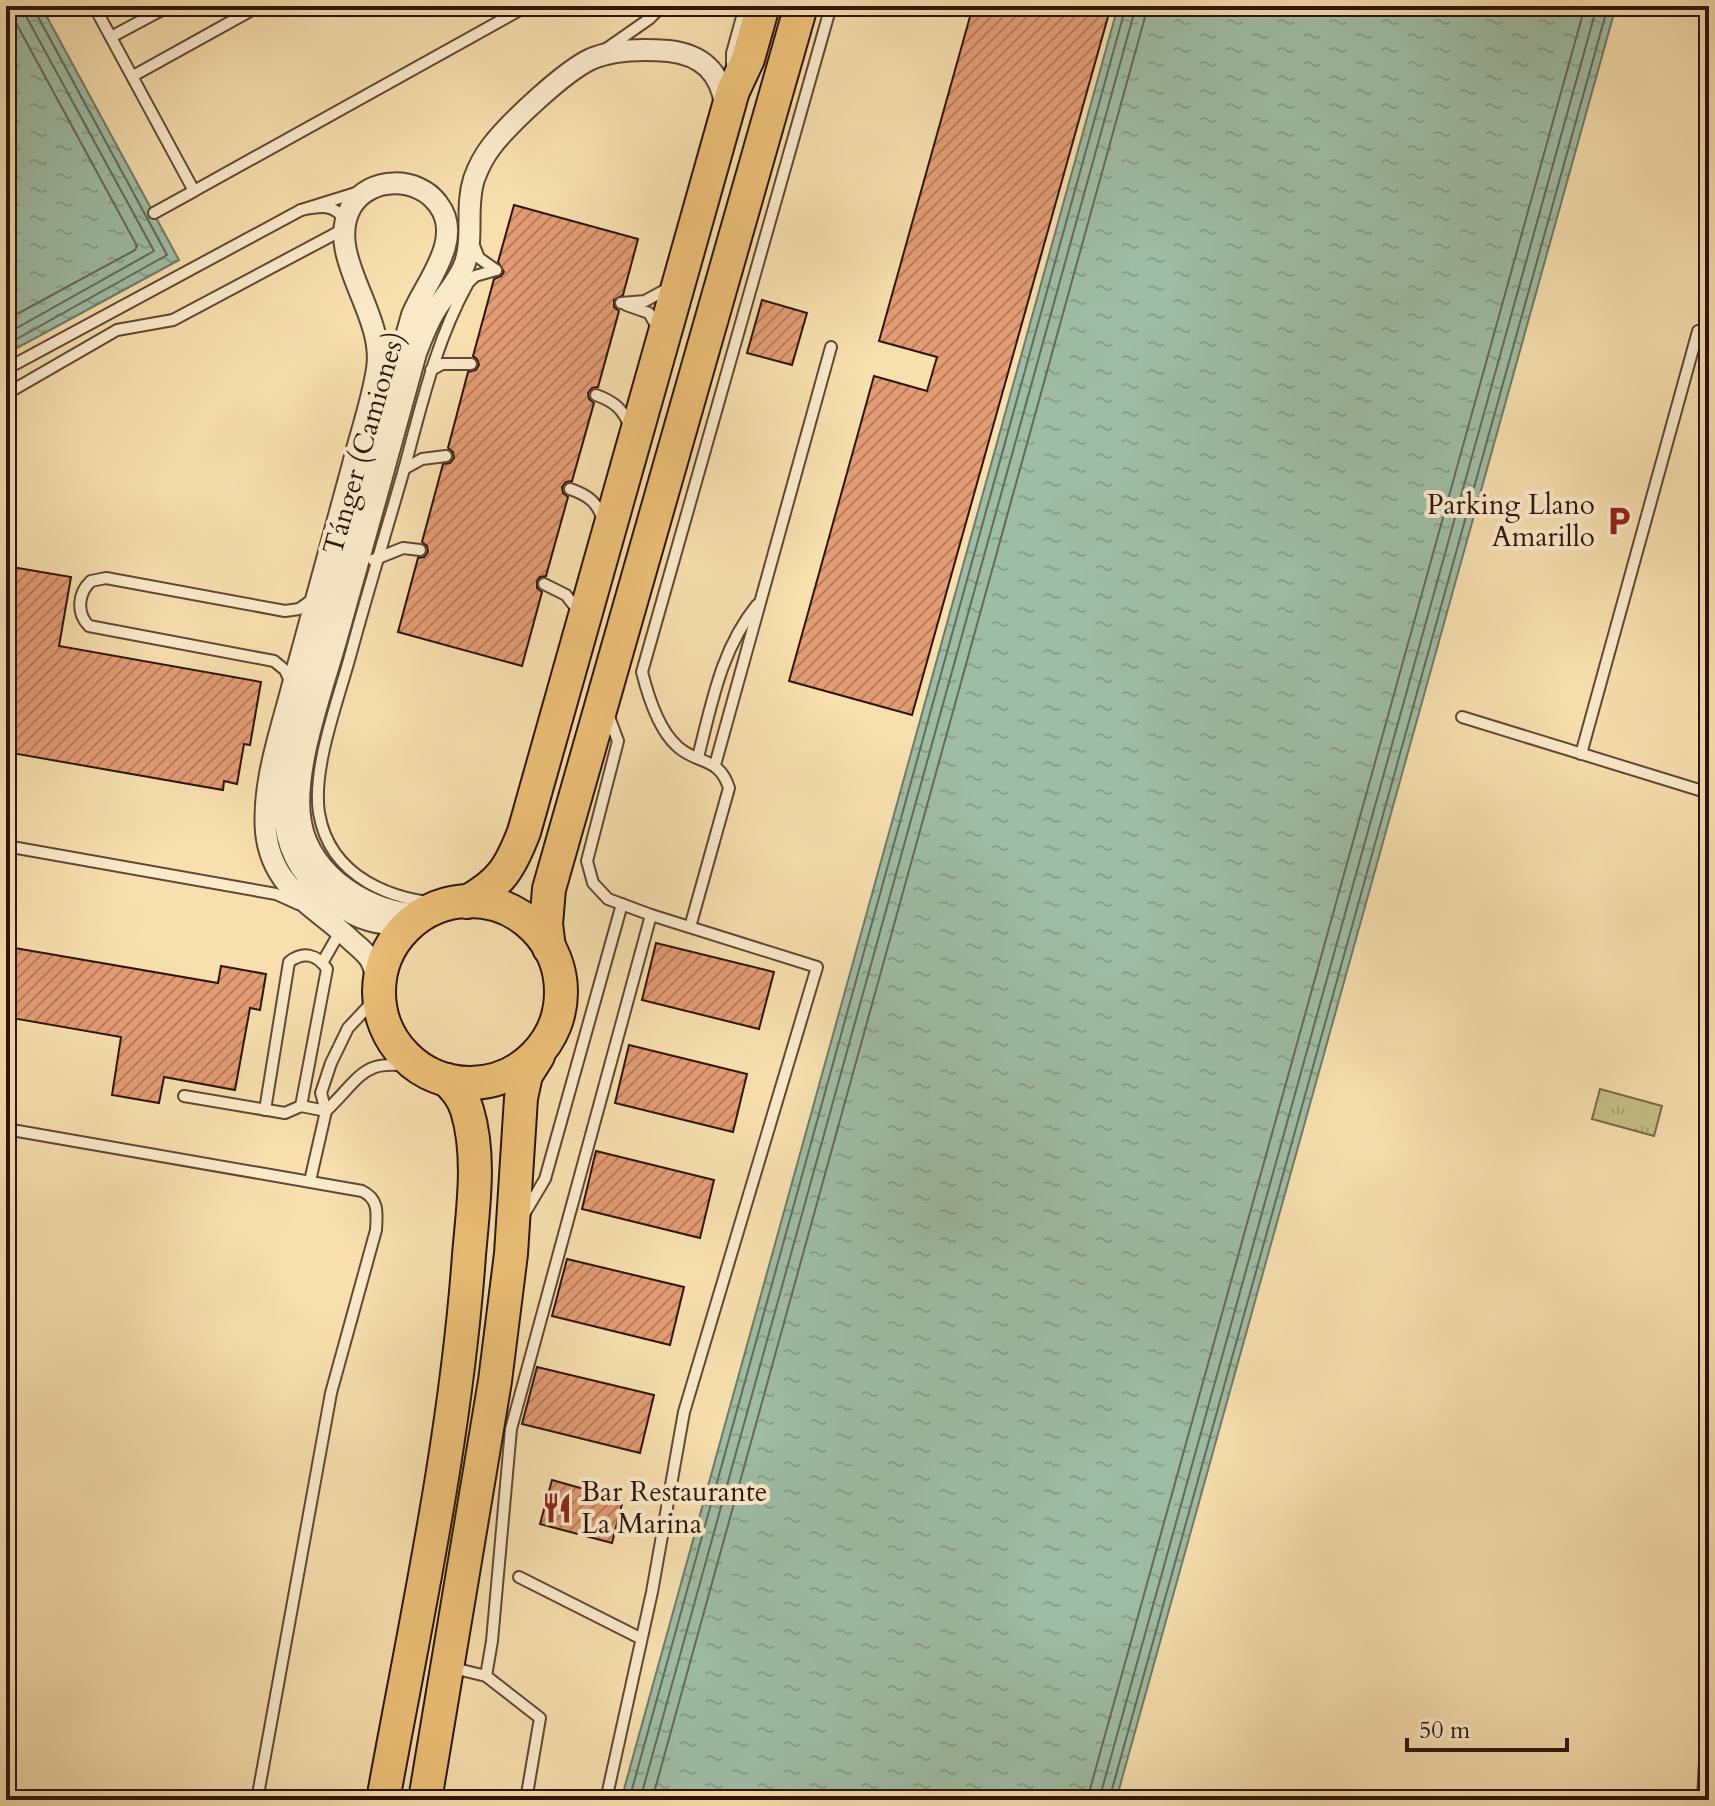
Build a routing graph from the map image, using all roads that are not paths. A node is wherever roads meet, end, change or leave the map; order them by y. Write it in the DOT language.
graph roads {
  1 [pos="94,6"];
  2 [pos="169,6"];
  3 [pos="259,6"];
  4 [pos="527,6"];
  5 [pos="662,6"];
  6 [pos="745,6"];
  7 [pos="763,6"];
  8 [pos="801,6"];
  9 [pos="831,6"];
  10 [pos="111,37"];
  11 [pos="591,59"];
  12 [pos="133,76"];
  13 [pos="730,102"];
  14 [pos="194,191"];
  15 [pos="365,191"];
  16 [pos="301,210"];
  17 [pos="154,213"];
  18 [pos="344,225"];
  19 [pos="469,228"];
  20 [pos="465,264"];
  21 [pos="680,277"];
  22 [pos="456,304"];
  23 [pos="1698,331"];
  24 [pos="662,343"];
  25 [pos="831,347"];
  26 [pos="471,364"];
  27 [pos="6,369"];
  28 [pos="431,370"];
  29 [pos="6,394"];
  30 [pos="596,395"];
  31 [pos="634,442"];
  32 [pos="446,456"];
  33 [pos="404,469"];
  34 [pos="570,489"];
  35 [pos="607,541"];
  36 [pos="420,550"];
  37 [pos="376,558"];
  38 [pos="356,570"];
  39 [pos="544,584"];
  40 [pos="319,591"];
  41 [pos="761,600"];
  42 [pos="582,629"];
  43 [pos="291,694"];
  44 [pos="602,700"];
  45 [pos="1462,717"];
  46 [pos="1581,754"];
  47 [pos="698,757"];
  48 [pos="715,765"];
  49 [pos="1709,793"];
  50 [pos="6,846"];
  51 [pos="622,904"];
  52 [pos="438,911"];
  53 [pos="316,912"];
  54 [pos="651,915"];
  55 [pos="690,927"];
  56 [pos="341,930"];
  57 [pos="549,948"];
  58 [pos="322,963"];
  59 [pos="379,992"];
  60 [pos="538,1056"];
  61 [pos="434,1074"];
  62 [pos="184,1096"];
  63 [pos="301,1106"];
  64 [pos="265,1110"];
  65 [pos="326,1111"];
  66 [pos="6,1129"];
  67 [pos="310,1181"];
  68 [pos="512,1230"];
  69 [pos="519,1577"];
  70 [pos="640,1638"];
  71 [pos="449,1667"];
  72 [pos="486,1676"];
  73 [pos="1709,1686"];
  74 [pos="257,1800"];
  75 [pos="383,1800"];
  76 [pos="425,1800"];
  77 [pos="526,1800"];
  78 [pos="606,1800"];
  79 [pos="1703,1800"];
  1 -- 10 [label="lane"];
  2 -- 10 [label="lane"];
  3 -- 12 [label="lane"];
  4 -- 14 [label="lane"];
  5 -- 11 [label="lane, Tánger (Camiones)"];
  6 -- 13 [label="lane"];
  7 -- 13 [label="main road"];
  8 -- 44 [label="main road"];
  9 -- 47 [label="lane"];
  10 -- 12 [label="lane"];
  11 -- 13 [label="street"];
  11 -- 19 [label="street, Tánger (Camiones)"];
  12 -- 14 [label="lane"];
  13 -- 21 [label="main road"];
  14 -- 17 [label="lane"];
  15 -- 16 [label="lane"];
  15 -- 18 [label="street"];
  15 -- 52 [label="street"];
  16 -- 18 [label="lane"];
  16 -- 27 [label="lane"];
  18 -- 29 [label="lane"];
  18 -- 40 [label="street"];
  19 -- 20 [label="street, Tánger (Camiones)"];
  19 -- 22 [label="lane"];
  20 -- 22 [label="lane"];
  20 -- 38 [label="street, Tánger (Camiones)"];
  21 -- 24 [label="main road"];
  21 -- 24 [label="lane"];
  22 -- 28 [label="lane"];
  23 -- 46 [label="lane"];
  24 -- 31 [label="main road"];
  25 -- 41 [label="lane"];
  26 -- 28 [label="lane"];
  28 -- 33 [label="lane"];
  30 -- 31 [label="lane"];
  31 -- 35 [label="main road"];
  32 -- 33 [label="lane"];
  33 -- 37 [label="lane"];
  34 -- 35 [label="lane"];
  35 -- 42 [label="main road"];
  36 -- 37 [label="lane"];
  37 -- 38 [label="lane"];
  37 -- 52 [label="lane"];
  38 -- 52 [label="street, Tánger (Camiones)"];
  39 -- 42 [label="lane"];
  40 -- 43 [label="street"];
  40 -- 43 [label="lane"];
  41 -- 47 [label="lane"];
  41 -- 48 [label="lane"];
  42 -- 52 [label="main road"];
  43 -- 53 [label="street"];
  44 -- 51 [label="lane"];
  44 -- 57 [label="main road"];
  45 -- 46 [label="lane"];
  46 -- 49 [label="lane"];
  47 -- 48 [label="lane"];
  48 -- 55 [label="lane"];
  50 -- 53 [label="lane"];
  51 -- 54 [label="lane"];
  51 -- 68 [label="lane"];
  52 -- 57 [label="main road"];
  52 -- 59 [label="main road"];
  53 -- 56 [label="street"];
  54 -- 55 [label="lane"];
  54 -- 72 [label="lane"];
  55 -- 70 [label="lane"];
  56 -- 58 [label="lane"];
  56 -- 59 [label="street"];
  57 -- 60 [label="main road"];
  58 -- 63 [label="lane"];
  58 -- 64 [label="lane"];
  59 -- 61 [label="main road"];
  59 -- 65 [label="lane"];
  60 -- 61 [label="main road"];
  60 -- 68 [label="main road"];
  61 -- 65 [label="lane"];
  61 -- 75 [label="main road"];
  62 -- 64 [label="lane"];
  63 -- 64 [label="lane"];
  63 -- 65 [label="lane"];
  65 -- 67 [label="lane"];
  66 -- 67 [label="lane"];
  67 -- 74 [label="lane"];
  68 -- 71 [label="main road"];
  69 -- 70 [label="lane"];
  70 -- 78 [label="lane"];
  71 -- 72 [label="lane"];
  71 -- 76 [label="main road"];
  72 -- 77 [label="lane"];
  73 -- 79 [label="lane"];
}
